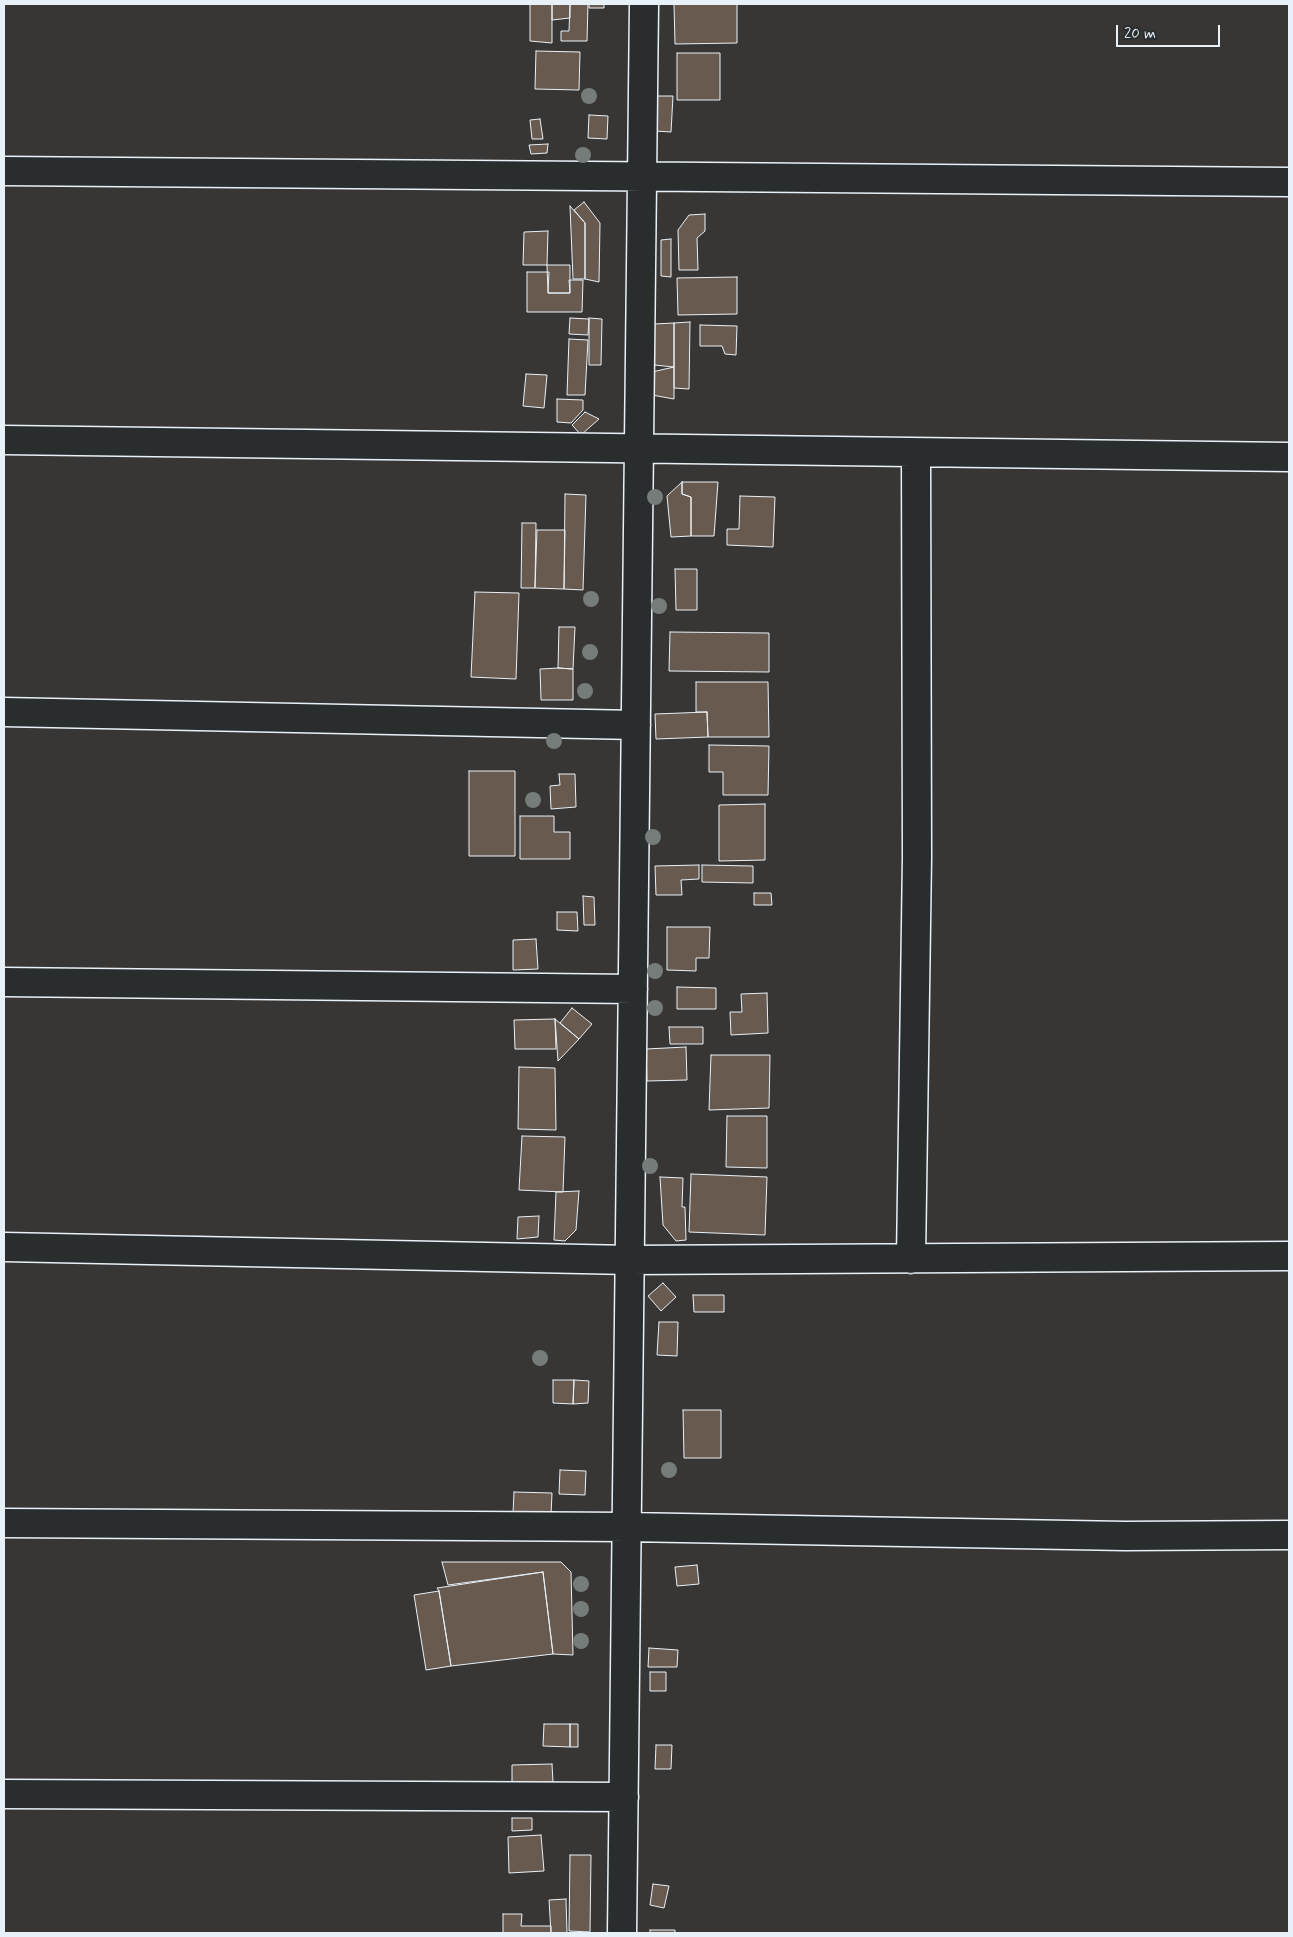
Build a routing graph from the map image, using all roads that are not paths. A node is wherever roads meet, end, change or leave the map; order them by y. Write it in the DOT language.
graph roads {
  1 [pos="644,4"];
  2 [pos="4,171"];
  3 [pos="642,177"];
  4 [pos="1289,182"];
  5 [pos="4,440"];
  6 [pos="639,450"];
  7 [pos="916,454"];
  8 [pos="1289,457"];
  9 [pos="4,712"];
  10 [pos="636,725"];
  11 [pos="4,982"];
  12 [pos="633,989"];
  13 [pos="4,1247"];
  14 [pos="1289,1256"];
  15 [pos="911,1259"];
  16 [pos="630,1260"];
  17 [pos="4,1523"];
  18 [pos="627,1528"];
  19 [pos="1289,1535"];
  20 [pos="4,1794"];
  21 [pos="624,1797"];
  22 [pos="622,1933"];
  1 -- 3 [label="street"];
  2 -- 3 [label="street"];
  3 -- 4 [label="street"];
  3 -- 6 [label="street"];
  5 -- 6 [label="street"];
  6 -- 7 [label="street"];
  6 -- 10 [label="street"];
  7 -- 8 [label="street"];
  7 -- 15 [label="street"];
  9 -- 10 [label="street"];
  10 -- 12 [label="street"];
  11 -- 12 [label="street"];
  12 -- 16 [label="street"];
  13 -- 16 [label="street"];
  14 -- 15 [label="street"];
  15 -- 16 [label="street"];
  16 -- 18 [label="street"];
  17 -- 18 [label="street"];
  18 -- 19 [label="street"];
  18 -- 21 [label="street"];
  20 -- 21 [label="street"];
  21 -- 22 [label="street"];
}
